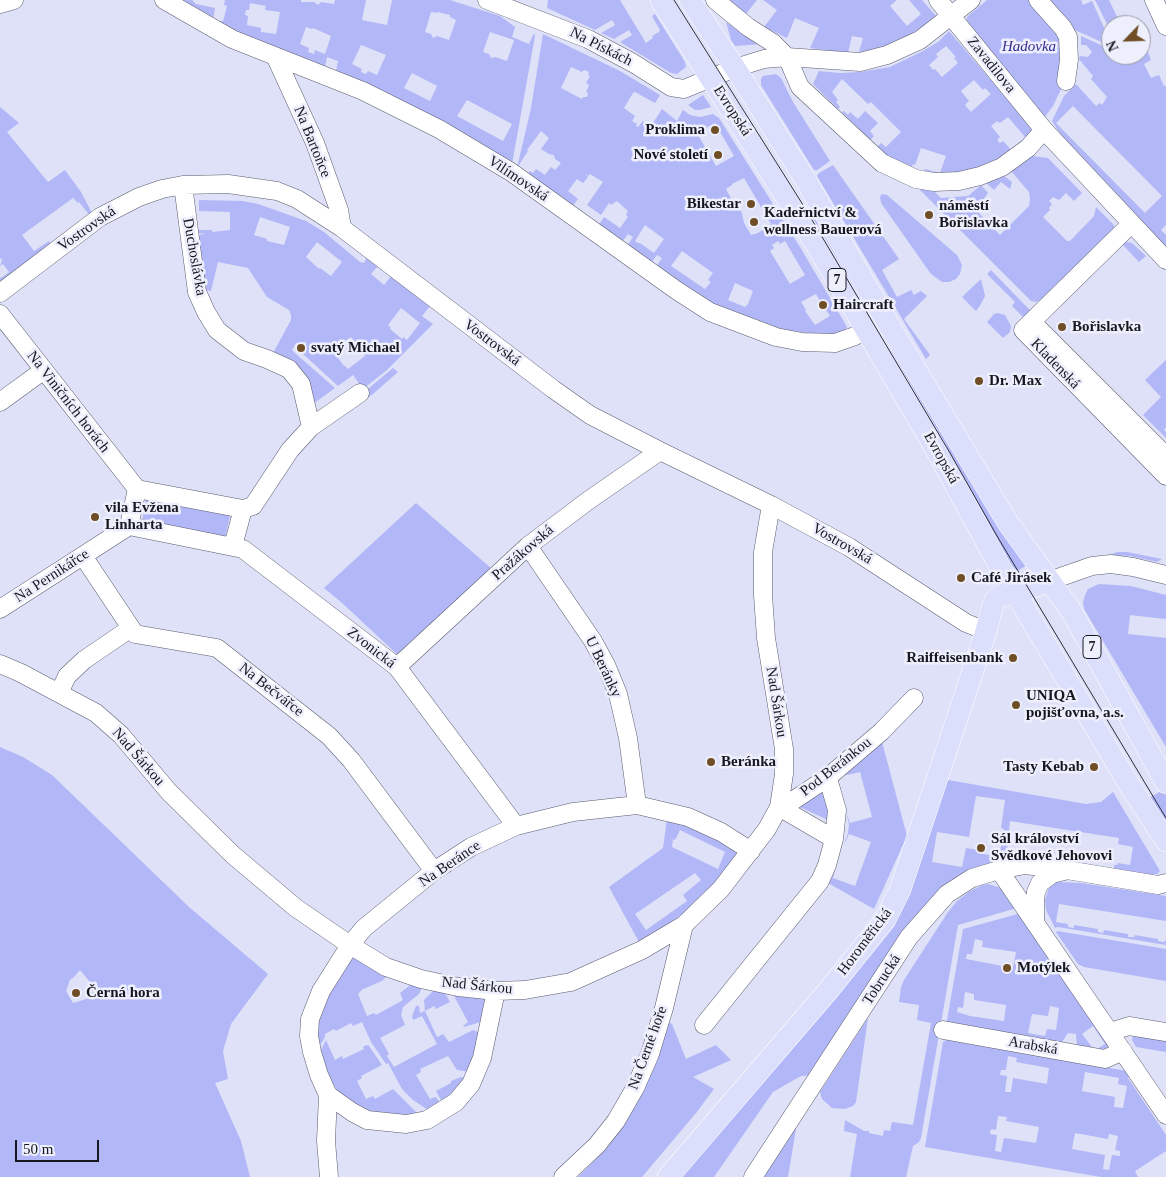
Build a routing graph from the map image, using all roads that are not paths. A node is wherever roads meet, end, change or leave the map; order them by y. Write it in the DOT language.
graph roads {
  1 [pos="14,0"];
  2 [pos="164,0"];
  3 [pos="487,0"];
  4 [pos="661,0"];
  5 [pos="690,0"];
  6 [pos="715,0"];
  7 [pos="938,0"];
  8 [pos="971,0"];
  9 [pos="1038,0"];
  10 [pos="1154,0"];
  11 [pos="0,4"];
  12 [pos="951,16"];
  13 [pos="1166,26"];
  14 [pos="276,58"];
  15 [pos="787,58"];
  16 [pos="735,68"];
  17 [pos="711,78"];
  18 [pos="1066,81"];
  19 [pos="1044,130"];
  20 [pos="183,184"];
  21 [pos="1131,224"];
  22 [pos="342,228"];
  23 [pos="1166,260"];
  24 [pos="0,293"];
  25 [pos="0,314"];
  26 [pos="1032,322"];
  27 [pos="867,330"];
  28 [pos="44,370"];
  29 [pos="360,393"];
  30 [pos="0,402"];
  31 [pos="311,427"];
  32 [pos="660,451"];
  33 [pos="1166,456"];
  34 [pos="1166,476"];
  35 [pos="137,489"];
  36 [pos="772,505"];
  37 [pos="243,509"];
  38 [pos="129,526"];
  39 [pos="233,546"];
  40 [pos="528,546"];
  41 [pos="83,556"];
  42 [pos="1166,576"];
  43 [pos="1049,581"];
  44 [pos="1016,594"];
  45 [pos="0,609"];
  46 [pos="131,628"];
  47 [pos="986,631"];
  48 [pos="0,664"];
  49 [pos="397,667"];
  50 [pos="59,693"];
  51 [pos="914,698"];
  52 [pos="829,782"];
  53 [pos="1166,783"];
  54 [pos="637,805"];
  55 [pos="778,807"];
  56 [pos="516,826"];
  57 [pos="834,839"];
  58 [pos="1166,841"];
  59 [pos="751,851"];
  60 [pos="999,870"];
  61 [pos="1067,870"];
  62 [pos="434,871"];
  63 [pos="1166,883"];
  64 [pos="1035,922"];
  65 [pos="684,926"];
  66 [pos="350,945"];
  67 [pos="496,990"];
  68 [pos="704,1025"];
  69 [pos="943,1030"];
  70 [pos="1110,1032"];
  71 [pos="1166,1032"];
  72 [pos="1123,1051"];
  73 [pos="328,1096"];
  74 [pos="1166,1115"];
  75 [pos="328,1177"];
  76 [pos="564,1177"];
  77 [pos="668,1177"];
  78 [pos="752,1177"];
  1 -- 11 [label="street"];
  2 -- 14 [label="street, Vilímovská"];
  3 -- 17 [label="street, Na Pískách"];
  4 -- 17 [label="main road, Evropská / 7"];
  5 -- 16 [label="main road, Evropská / 7"];
  6 -- 15 [label="street"];
  7 -- 12 [label="street, Zavadilova"];
  8 -- 12 [label="street"];
  9 -- 18 [label="street"];
  10 -- 13 [label="street"];
  12 -- 15 [label="street"];
  12 -- 19 [label="street, Zavadilova"];
  14 -- 22 [label="street, Na Bartoňce"];
  14 -- 27 [label="street, Vilímovská"];
  15 -- 16 [label="street"];
  15 -- 19 [label="street"];
  16 -- 17 [label="street, Evropská"];
  16 -- 43 [label="main road, Evropská / 7"];
  17 -- 27 [label="main road, Evropská / 7"];
  19 -- 21 [label="street"];
  20 -- 22 [label="street, Vostrovská"];
  20 -- 24 [label="street, Vostrovská"];
  20 -- 31 [label="street, Duchoslávka"];
  21 -- 23 [label="street"];
  21 -- 26 [label="street"];
  22 -- 32 [label="street, Vostrovská"];
  25 -- 28 [label="street, Na Viničních horách"];
  26 -- 33 [label="street, Kladenská"];
  26 -- 34 [label="street, Kladenská"];
  27 -- 44 [label="main road, Evropská / 7"];
  28 -- 30 [label="street"];
  28 -- 35 [label="street, Na Viničních horách"];
  29 -- 31 [label="street"];
  31 -- 37 [label="street"];
  32 -- 36 [label="street, Vostrovská"];
  32 -- 40 [label="street, Pražákovská"];
  35 -- 37 [label="street"];
  35 -- 38 [label="street"];
  36 -- 47 [label="street, Vostrovská"];
  36 -- 55 [label="street, Nad Šárkou"];
  37 -- 39 [label="street"];
  38 -- 39 [label="street"];
  38 -- 41 [label="street, Na Pernikářce"];
  39 -- 49 [label="street, Zvonická"];
  40 -- 49 [label="street, Pražákovská"];
  40 -- 54 [label="street, U Beránky"];
  41 -- 45 [label="street, Na Pernikářce"];
  41 -- 46 [label="street"];
  42 -- 43 [label="street"];
  43 -- 44 [label="main road"];
  43 -- 53 [label="main road, Evropská / 7"];
  44 -- 47 [label="main road, Horoměřická"];
  44 -- 58 [label="main road, Evropská / 7"];
  46 -- 50 [label="street"];
  46 -- 62 [label="street, Na Bečvářce"];
  47 -- 77 [label="main road, Horoměřická"];
  48 -- 50 [label="street, Nad Šárkou"];
  49 -- 56 [label="street, Zvonická"];
  50 -- 66 [label="street, Nad Šárkou"];
  51 -- 55 [label="street, Pod Beránkou"];
  52 -- 57 [label="street, Pod Beránkou"];
  54 -- 56 [label="street, Na Beránce"];
  54 -- 59 [label="street, Na Beránce"];
  55 -- 57 [label="street, Pod Beránkou"];
  55 -- 59 [label="street, Nad Šárkou"];
  56 -- 62 [label="street, Na Beránce"];
  57 -- 68 [label="street, Pod Beránkou"];
  59 -- 65 [label="street, Nad Šárkou"];
  60 -- 61 [label="street, Tobrucká"];
  60 -- 64 [label="street"];
  60 -- 78 [label="street, Tobrucká"];
  61 -- 63 [label="street"];
  61 -- 64 [label="street"];
  62 -- 66 [label="street, Na Beránce"];
  64 -- 70 [label="street"];
  65 -- 67 [label="street, Nad Šárkou"];
  65 -- 76 [label="street, Na Černé hoře"];
  66 -- 67 [label="street, Nad Šárkou"];
  66 -- 73 [label="street, Na Beránce"];
  67 -- 73 [label="street"];
  69 -- 72 [label="street, Arabská"];
  70 -- 71 [label="street"];
  70 -- 72 [label="street"];
  72 -- 74 [label="street"];
  73 -- 75 [label="street"];
}
